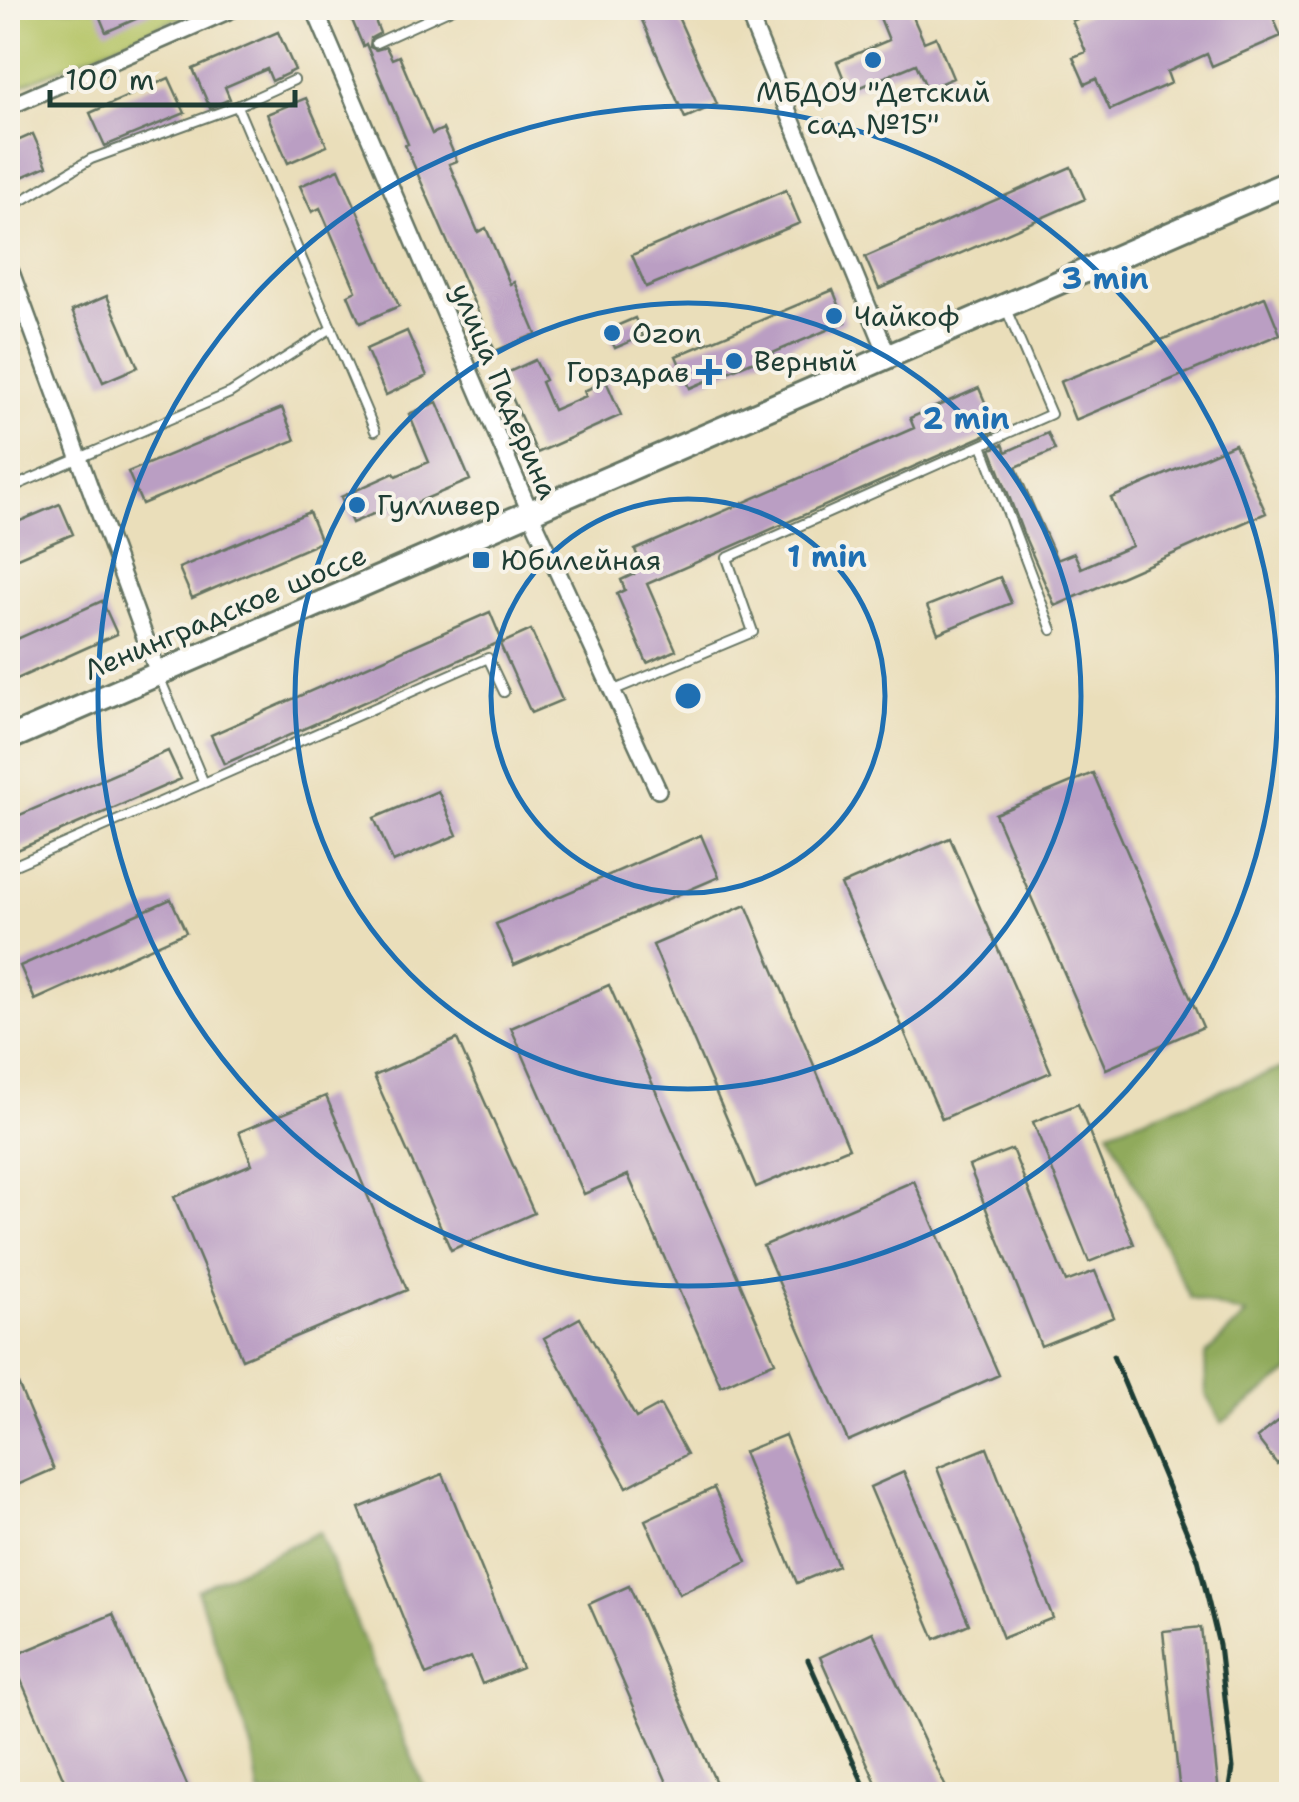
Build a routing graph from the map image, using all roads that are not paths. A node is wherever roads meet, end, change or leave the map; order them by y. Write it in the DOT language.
graph roads {
  1 [pos="235,8"];
  2 [pos="314,8"];
  3 [pos="453,8"];
  4 [pos="746,8"];
  5 [pos="376,43"];
  6 [pos="294,80"];
  7 [pos="237,106"];
  8 [pos="8,108"];
  9 [pos="1292,181"];
  10 [pos="8,209"];
  11 [pos="8,269"];
  12 [pos="1005,306"];
  13 [pos="332,328"];
  14 [pos="888,356"];
  15 [pos="375,431"];
  16 [pos="982,445"];
  17 [pos="80,459"];
  18 [pos="8,489"];
  19 [pos="530,512"];
  20 [pos="1052,630"];
  21 [pos="158,673"];
  22 [pos="612,690"];
  23 [pos="504,692"];
  24 [pos="8,739"];
  25 [pos="204,782"];
  26 [pos="658,790"];
  27 [pos="8,868"];
  1 -- 8 [label="street"];
  2 -- 19 [label="street, улица Падерина"];
  3 -- 5 [label="lane"];
  4 -- 14 [label="street"];
  6 -- 7 [label="lane"];
  7 -- 10 [label="lane"];
  7 -- 13 [label="lane"];
  9 -- 12 [label="main road, Ленинградское шоссе"];
  11 -- 17 [label="street"];
  12 -- 14 [label="main road, Ленинградское шоссе"];
  12 -- 16 [label="lane"];
  13 -- 15 [label="lane"];
  13 -- 17 [label="lane"];
  14 -- 19 [label="main road, Ленинградское шоссе"];
  16 -- 20 [label="lane"];
  16 -- 22 [label="lane"];
  17 -- 18 [label="lane"];
  17 -- 21 [label="street"];
  19 -- 21 [label="main road, Ленинградское шоссе"];
  19 -- 22 [label="street, улица Падерина"];
  21 -- 24 [label="main road, Ленинградское шоссе"];
  21 -- 25 [label="lane"];
  22 -- 26 [label="street, улица Падерина"];
  23 -- 25 [label="lane"];
  25 -- 27 [label="lane"];
}
